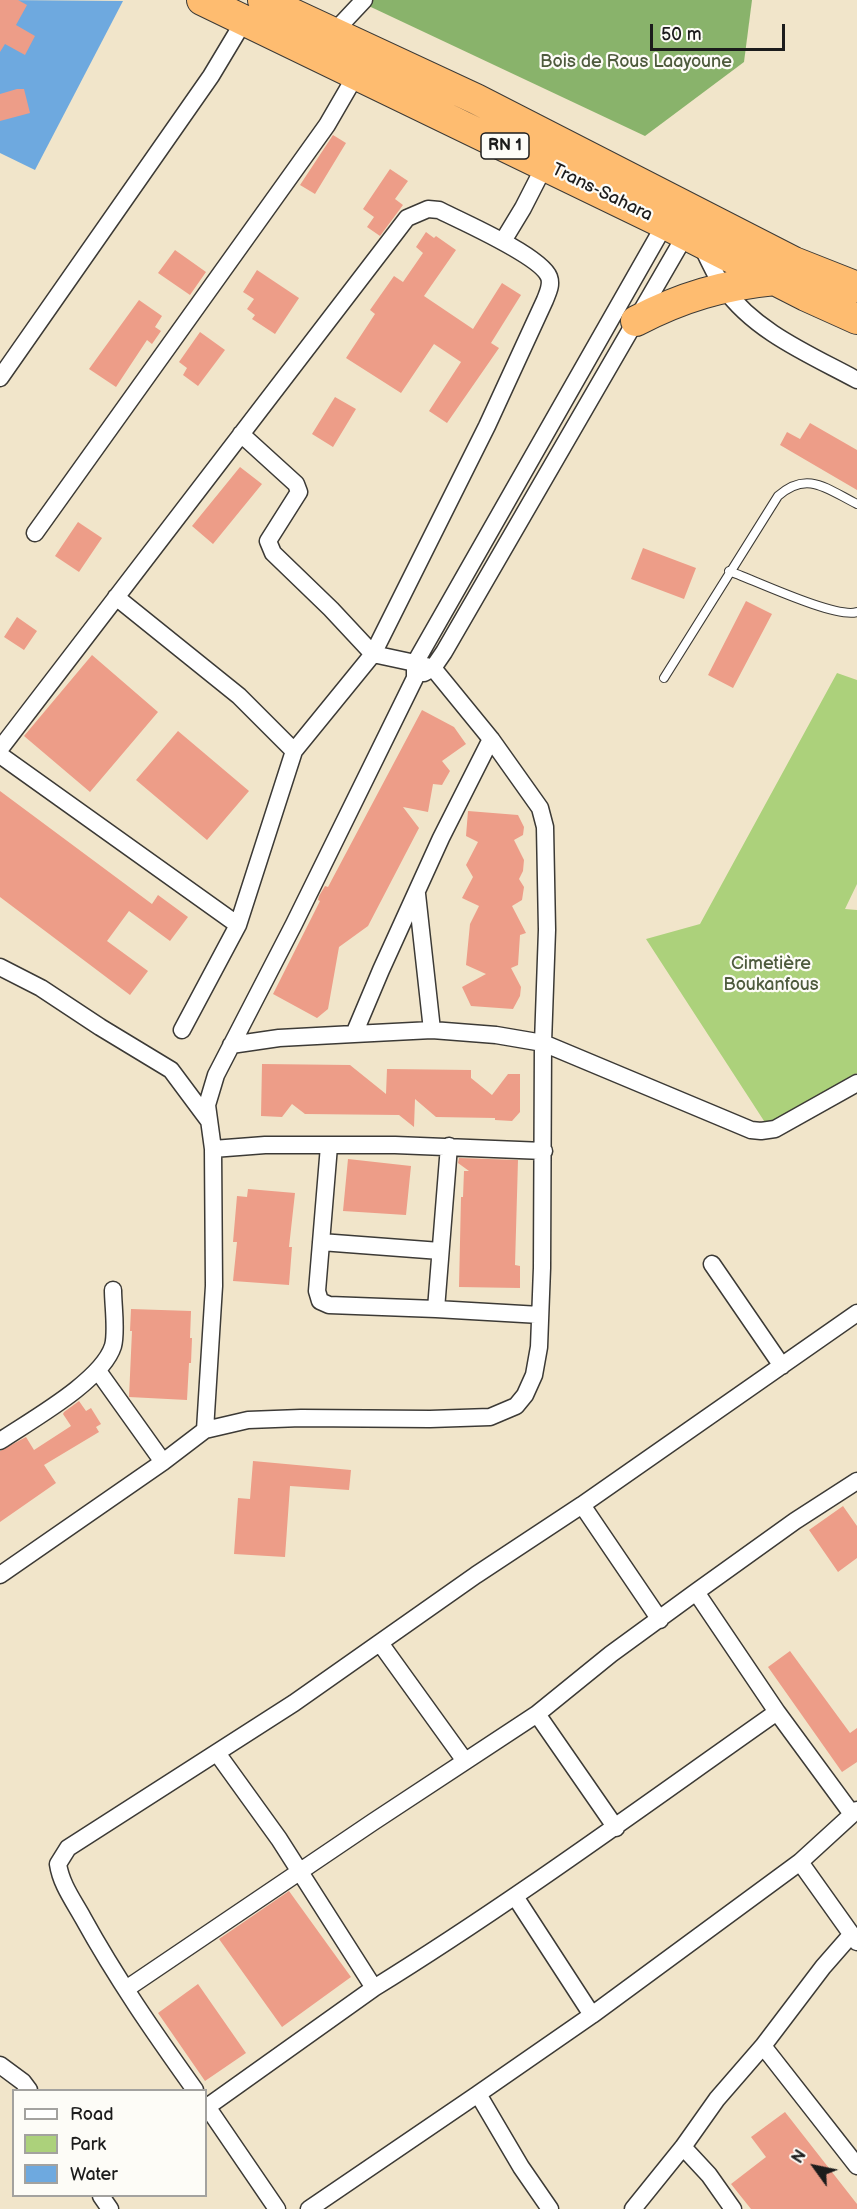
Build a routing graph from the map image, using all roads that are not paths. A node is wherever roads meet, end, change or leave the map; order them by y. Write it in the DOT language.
graph roads {
  1 [pos="202,0"];
  2 [pos="364,0"];
  3 [pos="253,12"];
  4 [pos="333,33"];
  5 [pos="356,75"];
  6 [pos="545,165"];
  7 [pos="683,233"];
  8 [pos="503,241"];
  9 [pos="775,280"];
  10 [pos="724,287"];
  11 [pos="857,287"];
  12 [pos="857,319"];
  13 [pos="636,321"];
  14 [pos="0,378"];
  15 [pos="857,380"];
  16 [pos="241,434"];
  17 [pos="857,504"];
  18 [pos="35,534"];
  19 [pos="729,571"];
  20 [pos="116,597"];
  21 [pos="857,612"];
  22 [pos="373,654"];
  23 [pos="433,668"];
  24 [pos="415,670"];
  25 [pos="664,678"];
  26 [pos="491,739"];
  27 [pos="0,749"];
  28 [pos="294,751"];
  29 [pos="0,755"];
  30 [pos="416,892"];
  31 [pos="238,925"];
  32 [pos="0,967"];
  33 [pos="182,1030"];
  34 [pos="432,1030"];
  35 [pos="354,1034"];
  36 [pos="543,1043"];
  37 [pos="231,1044"];
  38 [pos="857,1083"];
  39 [pos="209,1121"];
  40 [pos="329,1146"];
  41 [pos="449,1146"];
  42 [pos="213,1149"];
  43 [pos="544,1151"];
  44 [pos="321,1242"];
  45 [pos="440,1251"];
  46 [pos="712,1264"];
  47 [pos="113,1290"];
  48 [pos="436,1309"];
  49 [pos="857,1314"];
  50 [pos="540,1315"];
  51 [pos="782,1366"];
  52 [pos="98,1371"];
  53 [pos="205,1430"];
  54 [pos="0,1441"];
  55 [pos="163,1462"];
  56 [pos="854,1489"];
  57 [pos="582,1505"];
  58 [pos="0,1575"];
  59 [pos="696,1592"];
  60 [pos="660,1620"];
  61 [pos="380,1643"];
  62 [pos="777,1712"];
  63 [pos="537,1714"];
  64 [pos="217,1753"];
  65 [pos="465,1761"];
  66 [pos="855,1812"];
  67 [pos="616,1828"];
  68 [pos="800,1862"];
  69 [pos="301,1872"];
  70 [pos="516,1898"];
  71 [pos="854,1939"];
  72 [pos="374,1988"];
  73 [pos="126,1989"];
  74 [pos="592,2015"];
  75 [pos="763,2046"];
  76 [pos="0,2065"];
  77 [pos="28,2089"];
  78 [pos="194,2089"];
  79 [pos="478,2094"];
  80 [pos="207,2105"];
  81 [pos="207,2107"];
  82 [pos="683,2147"];
  83 [pos="857,2166"];
  84 [pos="277,2209"];
  85 [pos="309,2209"];
  86 [pos="550,2209"];
  87 [pos="633,2209"];
  88 [pos="733,2209"];
  1 -- 3 [label="highway, Trans-Sahara / RN 1"];
  2 -- 4 [label="street"];
  3 -- 4 [label="highway, Trans-Sahara / RN 1"];
  3 -- 5 [label="highway, Trans-Sahara / RN 1"];
  3 -- 14 [label="street"];
  4 -- 11 [label="highway, Trans-Sahara / RN 1"];
  5 -- 6 [label="highway, Trans-Sahara / RN 1"];
  5 -- 18 [label="street"];
  6 -- 7 [label="highway, Trans-Sahara / RN 1"];
  6 -- 8 [label="street"];
  7 -- 9 [label="highway, Trans-Sahara / RN 1"];
  7 -- 10 [label="street"];
  7 -- 13 [label="street"];
  7 -- 24 [label="street"];
  8 -- 16 [label="street"];
  8 -- 22 [label="street"];
  9 -- 10 [label="highway"];
  9 -- 12 [label="highway, Trans-Sahara / RN 1"];
  10 -- 13 [label="highway"];
  10 -- 15 [label="street"];
  13 -- 23 [label="street"];
  16 -- 20 [label="street"];
  16 -- 22 [label="street"];
  17 -- 19 [label="lane"];
  19 -- 21 [label="lane"];
  19 -- 25 [label="lane"];
  20 -- 27 [label="street"];
  20 -- 28 [label="street"];
  22 -- 24 [label="street"];
  22 -- 28 [label="street"];
  23 -- 24 [label="street"];
  23 -- 26 [label="street"];
  24 -- 37 [label="street"];
  26 -- 30 [label="street"];
  26 -- 36 [label="street"];
  28 -- 31 [label="street"];
  29 -- 31 [label="street"];
  30 -- 34 [label="street"];
  30 -- 35 [label="street"];
  31 -- 33 [label="street"];
  32 -- 39 [label="street"];
  34 -- 35 [label="street"];
  34 -- 36 [label="street"];
  35 -- 37 [label="street"];
  36 -- 38 [label="street"];
  36 -- 43 [label="street"];
  37 -- 39 [label="street"];
  39 -- 42 [label="street"];
  40 -- 41 [label="street"];
  40 -- 42 [label="street"];
  40 -- 44 [label="street"];
  41 -- 43 [label="street"];
  41 -- 45 [label="street"];
  42 -- 53 [label="street"];
  43 -- 50 [label="street"];
  44 -- 45 [label="street"];
  44 -- 48 [label="street"];
  45 -- 48 [label="street"];
  46 -- 51 [label="street"];
  47 -- 52 [label="street"];
  48 -- 50 [label="street"];
  49 -- 51 [label="street"];
  50 -- 53 [label="street"];
  51 -- 57 [label="street"];
  52 -- 54 [label="street"];
  52 -- 55 [label="street"];
  53 -- 55 [label="street"];
  55 -- 58 [label="street"];
  56 -- 59 [label="street"];
  57 -- 60 [label="street"];
  57 -- 61 [label="street"];
  59 -- 60 [label="street"];
  59 -- 62 [label="street"];
  60 -- 63 [label="street"];
  61 -- 64 [label="street"];
  61 -- 65 [label="street"];
  62 -- 66 [label="street"];
  62 -- 67 [label="street"];
  63 -- 65 [label="street"];
  63 -- 67 [label="street"];
  64 -- 69 [label="street"];
  64 -- 73 [label="street"];
  65 -- 69 [label="street"];
  66 -- 68 [label="street"];
  67 -- 70 [label="street"];
  68 -- 71 [label="street"];
  68 -- 74 [label="street"];
  69 -- 72 [label="street"];
  69 -- 73 [label="street"];
  70 -- 72 [label="street"];
  70 -- 74 [label="street"];
  71 -- 75 [label="street"];
  72 -- 80 [label="street"];
  73 -- 78 [label="street"];
  74 -- 79 [label="street"];
  75 -- 82 [label="street"];
  75 -- 83 [label="street"];
  76 -- 77 [label="street"];
  79 -- 85 [label="street"];
  79 -- 86 [label="street"];
  81 -- 84 [label="street"];
  82 -- 87 [label="street"];
  82 -- 88 [label="street"];
}
